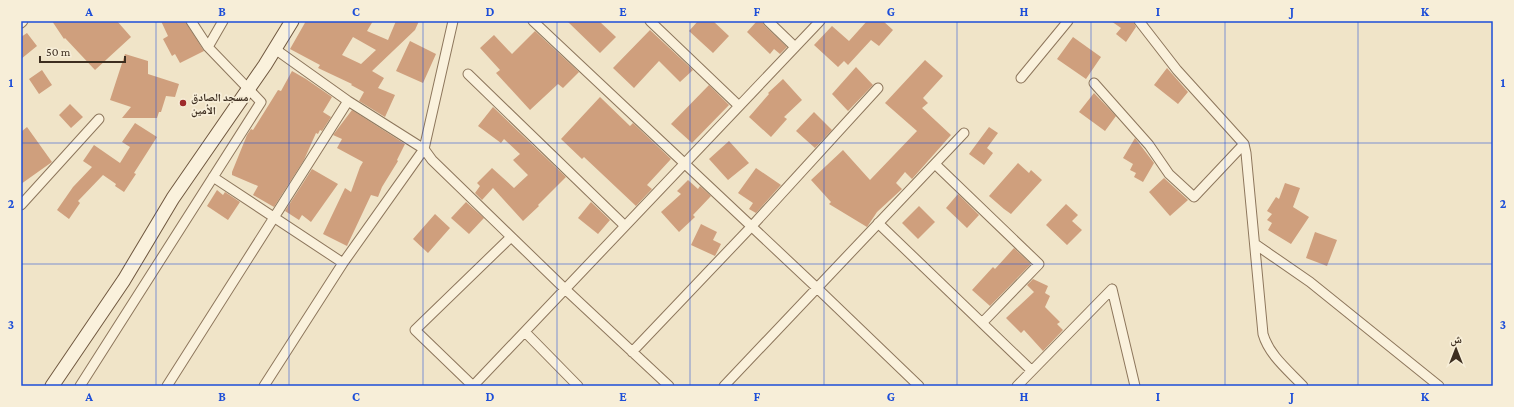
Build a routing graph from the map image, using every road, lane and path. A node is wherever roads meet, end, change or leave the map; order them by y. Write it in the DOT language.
graph roads {
  1 [pos="191,21"];
  2 [pos="223,21"];
  3 [pos="292,21"];
  4 [pos="453,21"];
  5 [pos="533,21"];
  6 [pos="650,21"];
  7 [pos="768,21"];
  8 [pos="820,21"];
  9 [pos="1139,21"];
  10 [pos="1064,22"];
  11 [pos="208,47"];
  12 [pos="795,47"];
  13 [pos="275,49"];
  14 [pos="468,74"];
  15 [pos="1021,78"];
  16 [pos="1094,83"];
  17 [pos="878,88"];
  18 [pos="249,89"];
  19 [pos="348,101"];
  20 [pos="739,106"];
  21 [pos="98,119"];
  22 [pos="964,133"];
  23 [pos="1244,144"];
  24 [pos="424,149"];
  25 [pos="684,164"];
  26 [pos="935,164"];
  27 [pos="213,177"];
  28 [pos="21,205"];
  29 [pos="274,218"];
  30 [pos="878,223"];
  31 [pos="625,226"];
  32 [pos="751,227"];
  33 [pos="511,237"];
  34 [pos="1255,244"];
  35 [pos="343,263"];
  36 [pos="817,288"];
  37 [pos="565,289"];
  38 [pos="982,323"];
  39 [pos="525,332"];
  40 [pos="632,352"];
  41 [pos="1031,370"];
  42 [pos="82,385"];
  43 [pos="52,386"];
  44 [pos="167,386"];
  45 [pos="264,386"];
  46 [pos="473,386"];
  47 [pos="578,386"];
  48 [pos="668,386"];
  49 [pos="724,386"];
  50 [pos="919,386"];
  51 [pos="1016,386"];
  52 [pos="1135,386"];
  53 [pos="1303,386"];
  54 [pos="1440,386"];
  1 -- 11 [label="street"];
  2 -- 11 [label="street"];
  3 -- 13 [label="street"];
  4 -- 24 [label="street"];
  5 -- 25 [label="street"];
  6 -- 20 [label="street"];
  7 -- 12 [label="street"];
  8 -- 12 [label="street"];
  9 -- 23 [label="street"];
  10 -- 15 [label="street"];
  11 -- 18 [label="street"];
  12 -- 20 [label="street"];
  13 -- 18 [label="street"];
  13 -- 19 [label="street"];
  14 -- 31 [label="street"];
  16 -- 23 [label="street"];
  17 -- 32 [label="street"];
  18 -- 27 [label="street"];
  18 -- 43 [label="street"];
  19 -- 24 [label="street"];
  19 -- 29 [label="street"];
  20 -- 25 [label="street"];
  21 -- 28 [label="street"];
  22 -- 26 [label="street"];
  23 -- 34 [label="street"];
  24 -- 33 [label="street"];
  24 -- 35 [label="street"];
  25 -- 31 [label="street"];
  25 -- 32 [label="street"];
  26 -- 30 [label="street"];
  26 -- 38 [label="street"];
  27 -- 29 [label="street"];
  27 -- 42 [label="street"];
  29 -- 35 [label="street"];
  29 -- 44 [label="street"];
  30 -- 36 [label="street"];
  30 -- 38 [label="street"];
  31 -- 37 [label="street"];
  32 -- 36 [label="street"];
  32 -- 40 [label="street"];
  33 -- 37 [label="street"];
  33 -- 46 [label="street"];
  34 -- 53 [label="street"];
  34 -- 54 [label="street"];
  35 -- 45 [label="street"];
  36 -- 49 [label="street"];
  36 -- 50 [label="street"];
  37 -- 39 [label="street"];
  37 -- 40 [label="street"];
  38 -- 41 [label="street"];
  39 -- 46 [label="street"];
  39 -- 47 [label="street"];
  40 -- 48 [label="street"];
  41 -- 51 [label="street"];
  41 -- 52 [label="street"];
}
